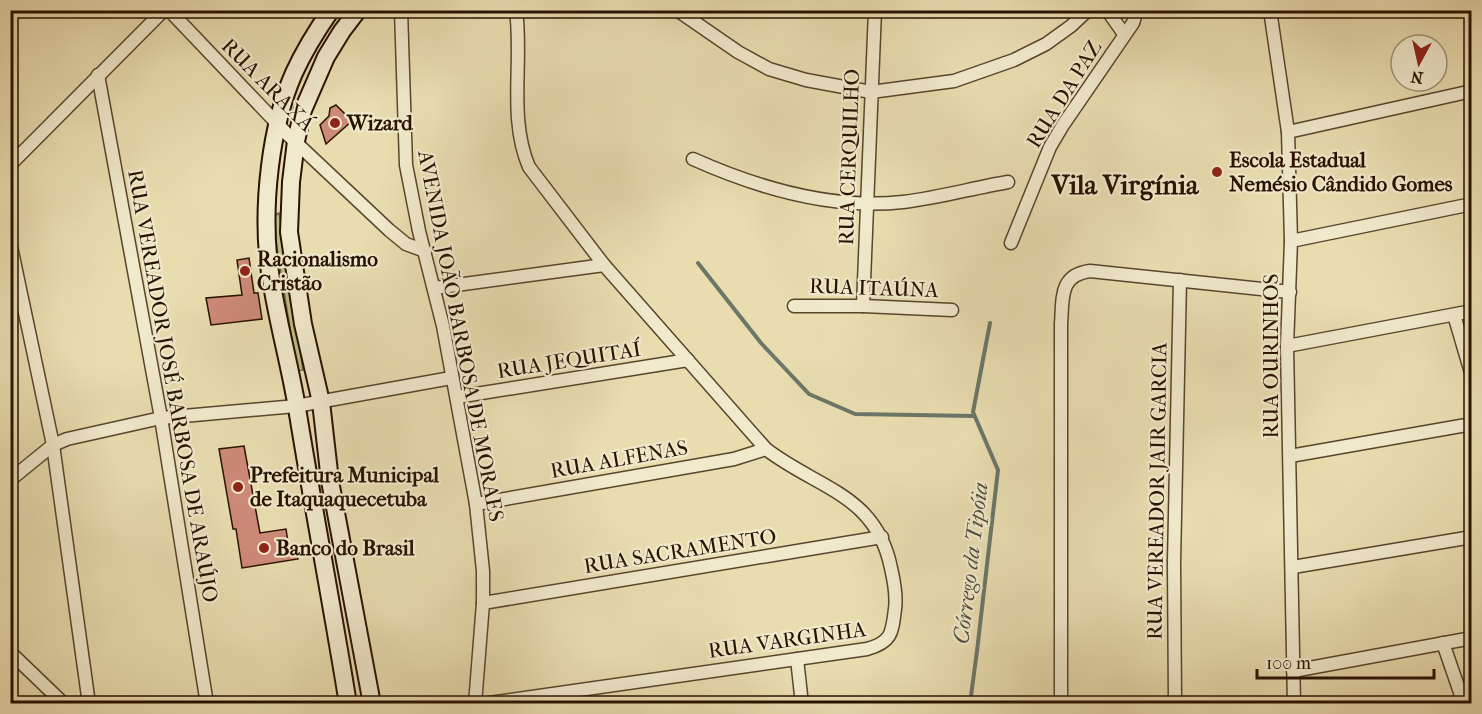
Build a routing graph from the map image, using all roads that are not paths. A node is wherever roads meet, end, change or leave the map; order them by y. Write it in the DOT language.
graph roads {
  1 [pos="166,10"];
  2 [pos="331,10"];
  3 [pos="358,10"];
  4 [pos="401,10"];
  5 [pos="516,10"];
  6 [pos="677,10"];
  7 [pos="875,10"];
  8 [pos="1088,10"];
  9 [pos="1107,10"];
  10 [pos="1137,10"];
  11 [pos="1270,10"];
  12 [pos="1124,34"];
  13 [pos="98,75"];
  14 [pos="1472,91"];
  15 [pos="871,92"];
  16 [pos="279,124"];
  17 [pos="1288,132"];
  18 [pos="296,141"];
  19 [pos="693,159"];
  20 [pos="10,165"];
  21 [pos="1008,182"];
  22 [pos="867,203"];
  23 [pos="1472,204"];
  24 [pos="1291,241"];
  25 [pos="10,242"];
  26 [pos="1011,243"];
  27 [pos="425,251"];
  28 [pos="604,265"];
  29 [pos="1180,280"];
  30 [pos="434,288"];
  31 [pos="1290,292"];
  32 [pos="794,306"];
  33 [pos="863,306"];
  34 [pos="952,310"];
  35 [pos="1472,311"];
  36 [pos="1454,315"];
  37 [pos="1287,346"];
  38 [pos="688,360"];
  39 [pos="1472,376"];
  40 [pos="451,378"];
  41 [pos="457,397"];
  42 [pos="321,402"];
  43 [pos="296,406"];
  44 [pos="161,418"];
  45 [pos="1472,424"];
  46 [pos="52,445"];
  47 [pos="766,449"];
  48 [pos="1290,456"];
  49 [pos="10,480"];
  50 [pos="476,504"];
  51 [pos="882,537"];
  52 [pos="1472,537"];
  53 [pos="1293,567"];
  54 [pos="483,603"];
  55 [pos="1472,639"];
  56 [pos="1443,643"];
  57 [pos="10,652"];
  58 [pos="797,659"];
  59 [pos="364,663"];
  60 [pos="341,665"];
  61 [pos="1293,671"];
  62 [pos="64,704"];
  63 [pos="89,704"];
  64 [pos="207,704"];
  65 [pos="348,704"];
  66 [pos="372,704"];
  67 [pos="475,704"];
  68 [pos="482,704"];
  69 [pos="802,704"];
  70 [pos="1061,704"];
  71 [pos="1175,704"];
  72 [pos="1294,704"];
  73 [pos="1464,704"];
  1 -- 13 [label="street"];
  1 -- 16 [label="street, RUA ARAXÁ"];
  2 -- 16 [label="main road"];
  3 -- 18 [label="main road"];
  4 -- 27 [label="street, AVENIDA JOÃO BARBOSA DE MORAES"];
  5 -- 28 [label="street, RUA VARGINHA"];
  6 -- 15 [label="street"];
  7 -- 15 [label="street, RUA CERQUILHO"];
  8 -- 15 [label="street"];
  9 -- 12 [label="street, RUA DA PAZ"];
  10 -- 12 [label="street, RUA DA PAZ"];
  11 -- 17 [label="street, RUA OURINHOS"];
  12 -- 26 [label="street, RUA DA PAZ"];
  13 -- 20 [label="street"];
  13 -- 44 [label="street, RUA VEREADOR JOSÉ BARBOSA DE ARAÚJO"];
  14 -- 17 [label="street"];
  15 -- 22 [label="street, RUA CERQUILHO"];
  16 -- 18 [label="street, RUA ARAXÁ"];
  16 -- 43 [label="main road"];
  17 -- 24 [label="street, RUA OURINHOS"];
  18 -- 27 [label="street, RUA ARAXÁ"];
  18 -- 42 [label="main road"];
  19 -- 22 [label="street"];
  21 -- 22 [label="street"];
  22 -- 33 [label="street, RUA CERQUILHO"];
  23 -- 24 [label="street"];
  24 -- 31 [label="street, RUA OURINHOS"];
  25 -- 46 [label="street"];
  27 -- 30 [label="street, AVENIDA JOÃO BARBOSA DE MORAES"];
  28 -- 30 [label="street"];
  28 -- 38 [label="street, RUA VARGINHA"];
  29 -- 31 [label="street"];
  29 -- 70 [label="street"];
  29 -- 71 [label="street, RUA VEREADOR JAIR GARCIA"];
  30 -- 40 [label="street, AVENIDA JOÃO BARBOSA DE MORAES"];
  31 -- 37 [label="street, RUA OURINHOS"];
  32 -- 33 [label="street, RUA ITAÚNA"];
  33 -- 34 [label="street, RUA ITAÚNA"];
  35 -- 36 [label="street"];
  36 -- 37 [label="street"];
  36 -- 39 [label="street"];
  37 -- 48 [label="street, RUA OURINHOS"];
  38 -- 41 [label="street, RUA JEQUITAÍ"];
  38 -- 47 [label="street, RUA VARGINHA"];
  40 -- 41 [label="street, AVENIDA JOÃO BARBOSA DE MORAES"];
  40 -- 42 [label="street"];
  41 -- 50 [label="street, AVENIDA JOÃO BARBOSA DE MORAES"];
  42 -- 43 [label="street"];
  42 -- 59 [label="main road"];
  43 -- 44 [label="street"];
  43 -- 60 [label="main road"];
  44 -- 46 [label="street"];
  44 -- 64 [label="street, RUA VEREADOR JOSÉ BARBOSA DE ARAÚJO"];
  45 -- 48 [label="street"];
  46 -- 49 [label="street"];
  46 -- 63 [label="street"];
  47 -- 50 [label="street, RUA ALFENAS"];
  47 -- 51 [label="street, RUA VARGINHA"];
  48 -- 53 [label="street, RUA OURINHOS"];
  50 -- 54 [label="street, AVENIDA JOÃO BARBOSA DE MORAES"];
  51 -- 54 [label="street, RUA SACRAMENTO"];
  51 -- 58 [label="street, RUA VARGINHA"];
  52 -- 53 [label="street"];
  53 -- 61 [label="street, RUA OURINHOS"];
  54 -- 67 [label="street, AVENIDA JOÃO BARBOSA DE MORAES"];
  55 -- 56 [label="street"];
  56 -- 61 [label="street"];
  56 -- 73 [label="street"];
  57 -- 62 [label="street"];
  58 -- 68 [label="street, RUA VARGINHA"];
  58 -- 69 [label="street"];
  59 -- 60 [label="main road"];
  59 -- 66 [label="main road"];
  60 -- 65 [label="main road"];
  61 -- 72 [label="street, RUA OURINHOS"];
}
